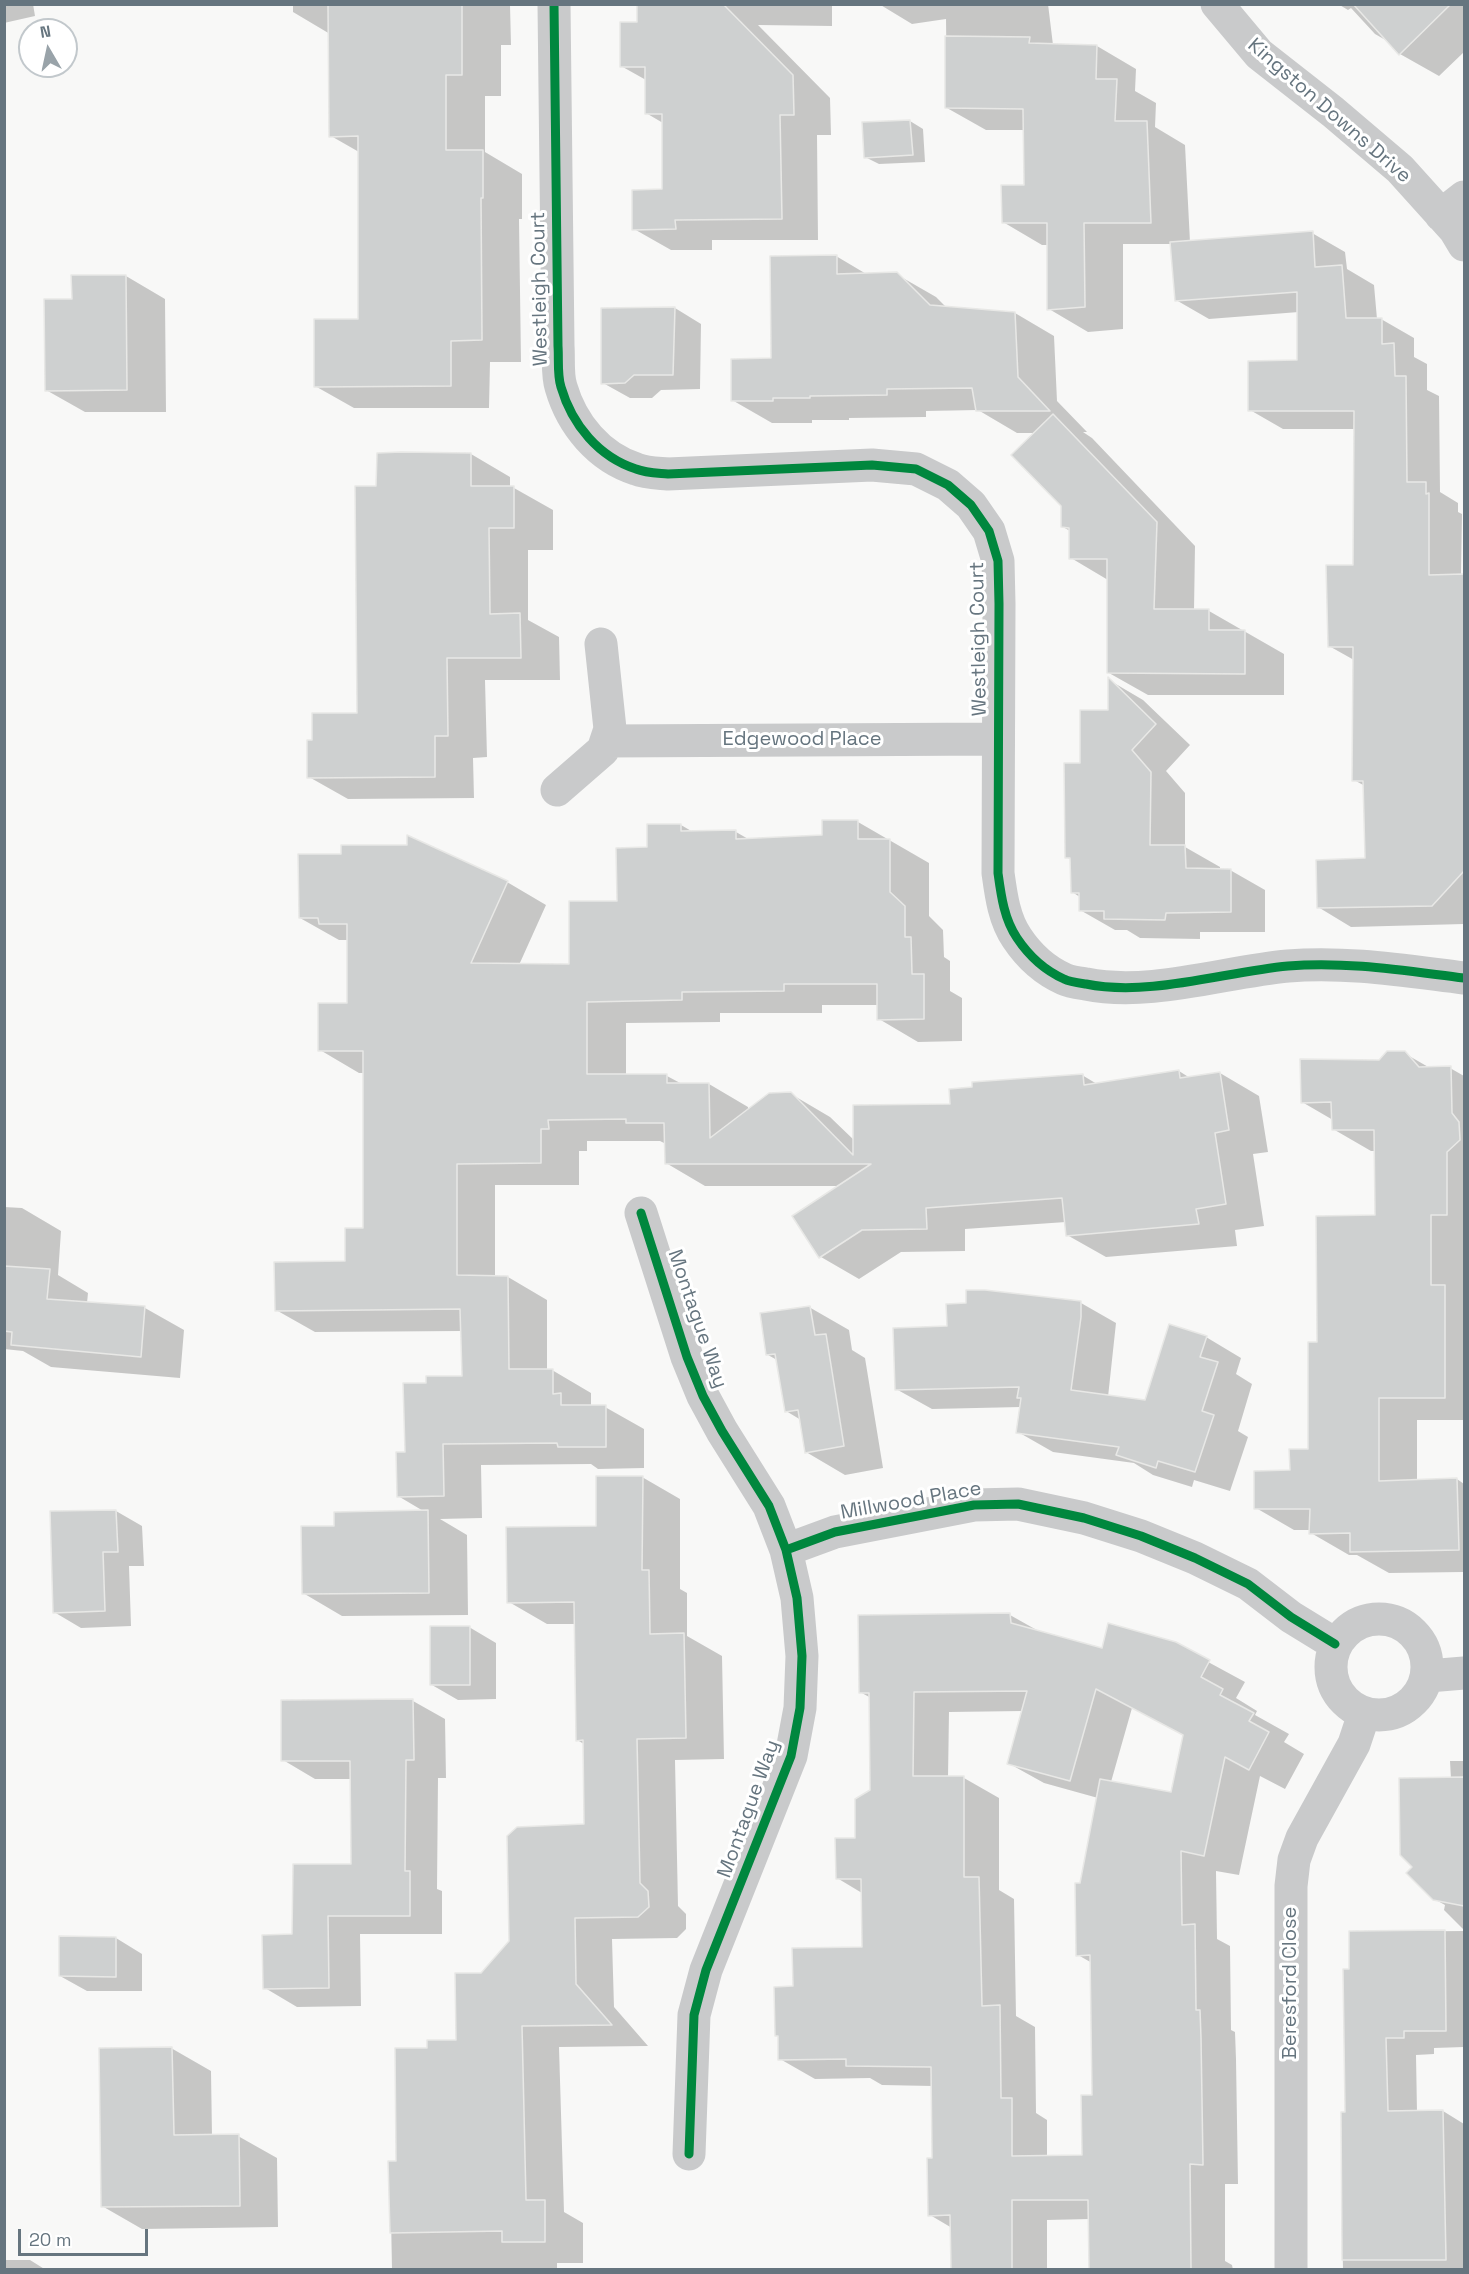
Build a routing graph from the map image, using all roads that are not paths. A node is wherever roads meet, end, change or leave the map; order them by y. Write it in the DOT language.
graph roads {
  1 [pos="554,4"];
  2 [pos="1217,4"];
  3 [pos="1453,206"];
  4 [pos="1464,245"];
  5 [pos="601,644"];
  6 [pos="998,739"];
  7 [pos="606,741"];
  8 [pos="557,790"];
  9 [pos="1464,978"];
  10 [pos="641,1213"];
  11 [pos="786,1550"];
  12 [pos="1335,1644"];
  13 [pos="1464,1673"];
  14 [pos="1428,1676"];
  15 [pos="1364,1714"];
  16 [pos="688,2154"];
  17 [pos="1291,2270"];
  1 -- 6 [label="street, Westleigh Court"];
  2 -- 3 [label="street, Kingston Downs Drive"];
  3 -- 4 [label="street, Kingston Downs Drive"];
  5 -- 7 [label="street"];
  6 -- 7 [label="street, Edgewood Place"];
  6 -- 9 [label="street, Westleigh Court"];
  7 -- 8 [label="street"];
  10 -- 11 [label="street, Montague Way"];
  11 -- 12 [label="street, Millwood Place"];
  11 -- 16 [label="street, Montague Way"];
  12 -- 14 [label="street"];
  12 -- 15 [label="street"];
  13 -- 14 [label="street"];
  14 -- 15 [label="street"];
  15 -- 17 [label="street, Beresford Close"];
}
